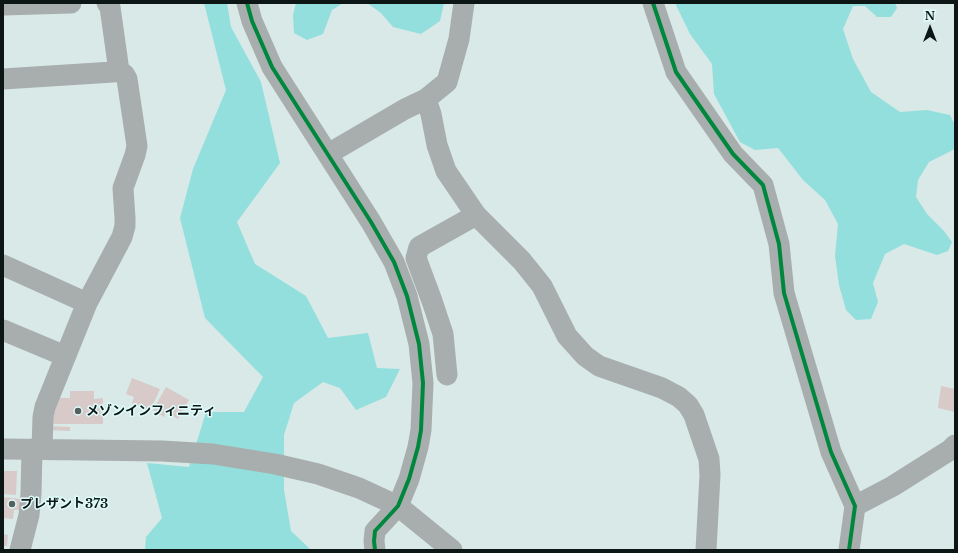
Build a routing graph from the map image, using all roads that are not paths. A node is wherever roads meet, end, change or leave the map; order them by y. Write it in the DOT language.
graph roads {
  1 [pos="71,3"];
  2 [pos="106,3"];
  3 [pos="247,3"];
  4 [pos="464,3"];
  5 [pos="653,3"];
  6 [pos="3,5"];
  7 [pos="117,69"];
  8 [pos="3,78"];
  9 [pos="426,99"];
  10 [pos="328,154"];
  11 [pos="476,215"];
  12 [pos="3,265"];
  13 [pos="87,303"];
  14 [pos="3,330"];
  15 [pos="65,356"];
  16 [pos="447,375"];
  17 [pos="955,445"];
  18 [pos="3,449"];
  19 [pos="37,449"];
  20 [pos="398,506"];
  21 [pos="855,506"];
  22 [pos="20,550"];
  23 [pos="375,550"];
  24 [pos="452,550"];
  25 [pos="706,550"];
  26 [pos="849,550"];
  1 -- 6 [label="street"];
  2 -- 7 [label="street"];
  3 -- 10 [label="street"];
  4 -- 9 [label="street"];
  5 -- 21 [label="street"];
  7 -- 8 [label="street"];
  7 -- 13 [label="street"];
  9 -- 10 [label="street"];
  9 -- 11 [label="street"];
  10 -- 20 [label="street"];
  11 -- 16 [label="street"];
  11 -- 25 [label="street"];
  12 -- 13 [label="street"];
  13 -- 15 [label="street"];
  14 -- 15 [label="street"];
  15 -- 19 [label="street"];
  17 -- 21 [label="street"];
  18 -- 19 [label="street"];
  19 -- 20 [label="street"];
  19 -- 22 [label="street"];
  20 -- 23 [label="street"];
  20 -- 24 [label="street"];
  21 -- 26 [label="street"];
}
